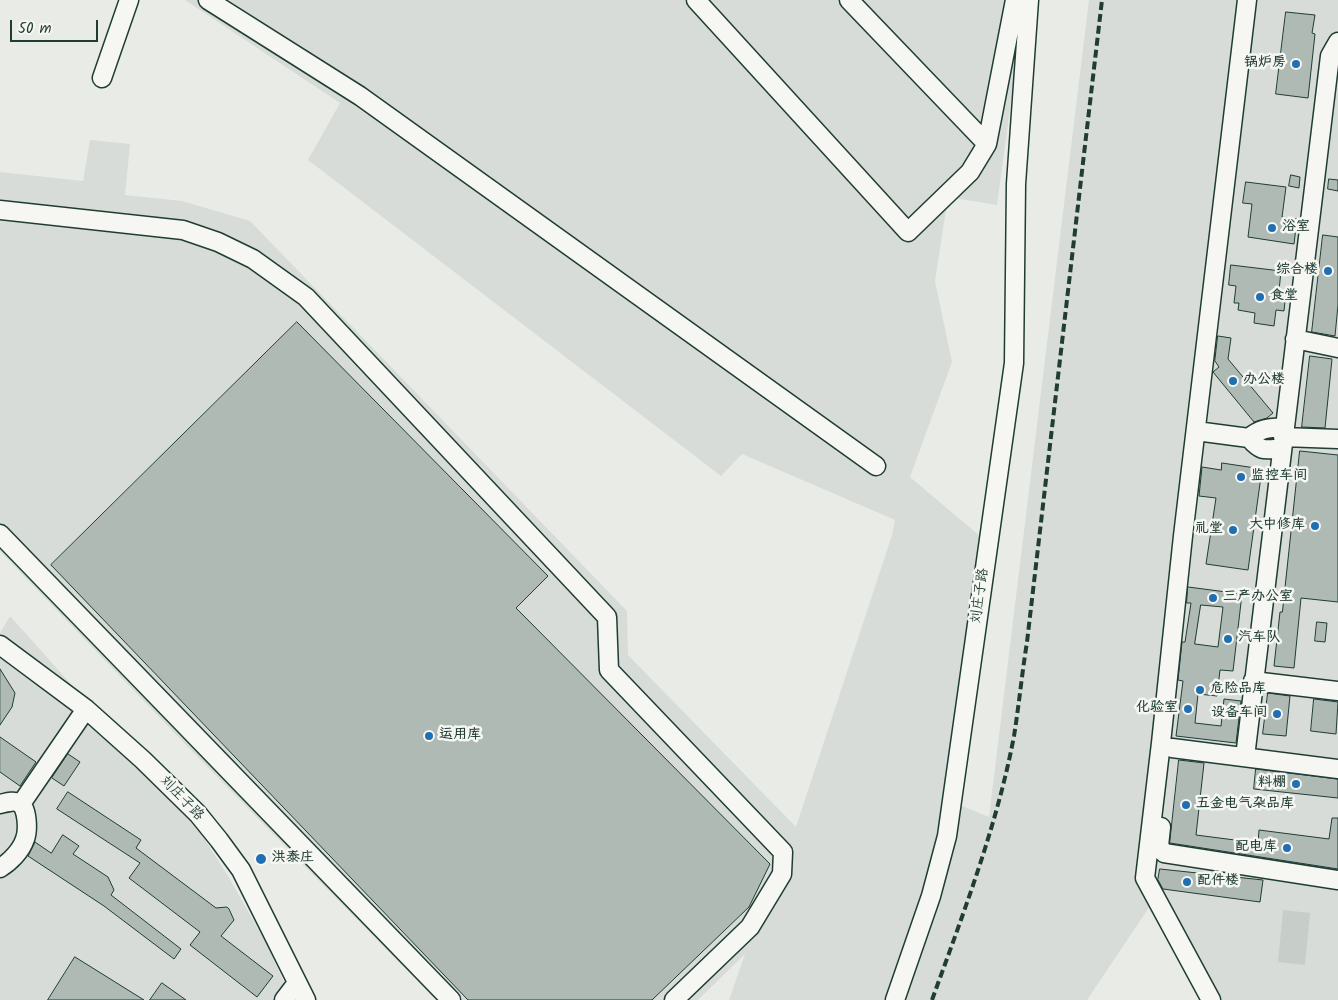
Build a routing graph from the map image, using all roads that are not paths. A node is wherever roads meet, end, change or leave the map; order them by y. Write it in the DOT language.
graph roads {
  1 [pos="129,0"];
  2 [pos="208,0"];
  3 [pos="696,0"];
  4 [pos="849,0"];
  5 [pos="1015,0"];
  6 [pos="1029,0"];
  7 [pos="1247,0"];
  8 [pos="1338,42"];
  9 [pos="102,78"];
  10 [pos="987,144"];
  11 [pos="0,210"];
  12 [pos="1295,339"];
  13 [pos="1338,348"];
  14 [pos="1196,431"];
  15 [pos="1283,437"];
  16 [pos="1338,439"];
  17 [pos="876,466"];
  18 [pos="0,534"];
  19 [pos="0,645"];
  20 [pos="1253,681"];
  21 [pos="1338,691"];
  22 [pos="1178,697"];
  23 [pos="86,709"];
  24 [pos="1172,748"];
  25 [pos="1245,757"];
  26 [pos="1338,769"];
  27 [pos="0,804"];
  28 [pos="20,804"];
  29 [pos="0,868"];
  30 [pos="1338,880"];
  31 [pos="297,983"];
  32 [pos="284,1000"];
  33 [pos="306,1000"];
  34 [pos="451,1000"];
  35 [pos="674,1000"];
  36 [pos="895,1000"];
  37 [pos="1211,1000"];
  1 -- 9 [label="street"];
  2 -- 17 [label="street"];
  3 -- 10 [label="street"];
  4 -- 10 [label="street"];
  5 -- 10 [label="street"];
  6 -- 36 [label="street, 刘庄子路"];
  7 -- 14 [label="street"];
  8 -- 12 [label="street"];
  11 -- 35 [label="street"];
  12 -- 13 [label="street"];
  12 -- 15 [label="street"];
  14 -- 15 [label="street"];
  14 -- 37 [label="street"];
  15 -- 16 [label="street"];
  15 -- 20 [label="street"];
  18 -- 34 [label="street"];
  19 -- 23 [label="street, 刘庄子路"];
  20 -- 21 [label="street"];
  20 -- 25 [label="street"];
  22 -- 24 [label="street"];
  23 -- 28 [label="street"];
  23 -- 31 [label="street, 刘庄子路"];
  24 -- 25 [label="street"];
  24 -- 30 [label="street"];
  25 -- 26 [label="street"];
  27 -- 28 [label="street"];
  28 -- 29 [label="street"];
  31 -- 32 [label="street"];
  31 -- 33 [label="street, 刘庄子路"];
}
